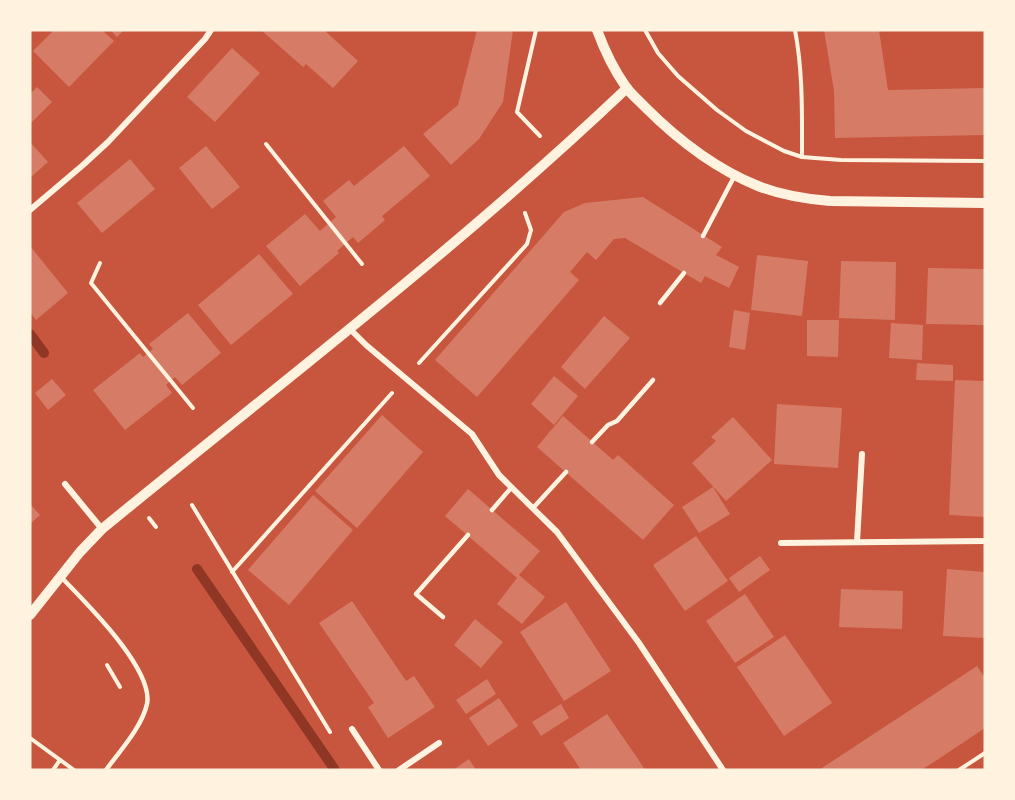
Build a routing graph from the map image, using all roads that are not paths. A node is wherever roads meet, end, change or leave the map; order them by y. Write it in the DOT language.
graph roads {
  1 [pos="211,30"];
  2 [pos="597,30"];
  3 [pos="627,88"];
  4 [pos="735,175"];
  5 [pos="985,203"];
  6 [pos="30,210"];
  7 [pos="703,236"];
  8 [pos="684,273"];
  9 [pos="660,303"];
  10 [pos="350,329"];
  11 [pos="653,380"];
  12 [pos="592,442"];
  13 [pos="862,454"];
  14 [pos="566,472"];
  15 [pos="65,484"];
  16 [pos="512,488"];
  17 [pos="533,508"];
  18 [pos="492,510"];
  19 [pos="102,529"];
  20 [pos="468,536"];
  21 [pos="985,541"];
  22 [pos="857,542"];
  23 [pos="781,543"];
  24 [pos="60,576"];
  25 [pos="30,615"];
  26 [pos="443,617"];
  27 [pos="352,729"];
  28 [pos="439,743"];
  29 [pos="105,770"];
  30 [pos="379,770"];
  31 [pos="399,770"];
  32 [pos="723,770"];
  1 -- 6 [label="street"];
  2 -- 3 [label="street"];
  3 -- 4 [label="street"];
  3 -- 10 [label="street"];
  4 -- 5 [label="street"];
  4 -- 7 [label="lane"];
  8 -- 9 [label="lane"];
  10 -- 16 [label="street"];
  10 -- 19 [label="street"];
  11 -- 12 [label="lane"];
  13 -- 22 [label="street"];
  14 -- 17 [label="lane"];
  15 -- 19 [label="street"];
  16 -- 17 [label="street"];
  16 -- 18 [label="lane"];
  17 -- 32 [label="street"];
  19 -- 24 [label="street"];
  20 -- 26 [label="lane"];
  21 -- 22 [label="street"];
  22 -- 23 [label="street"];
  24 -- 25 [label="street"];
  24 -- 29 [label="lane"];
  27 -- 30 [label="street"];
  28 -- 31 [label="street"];
}
